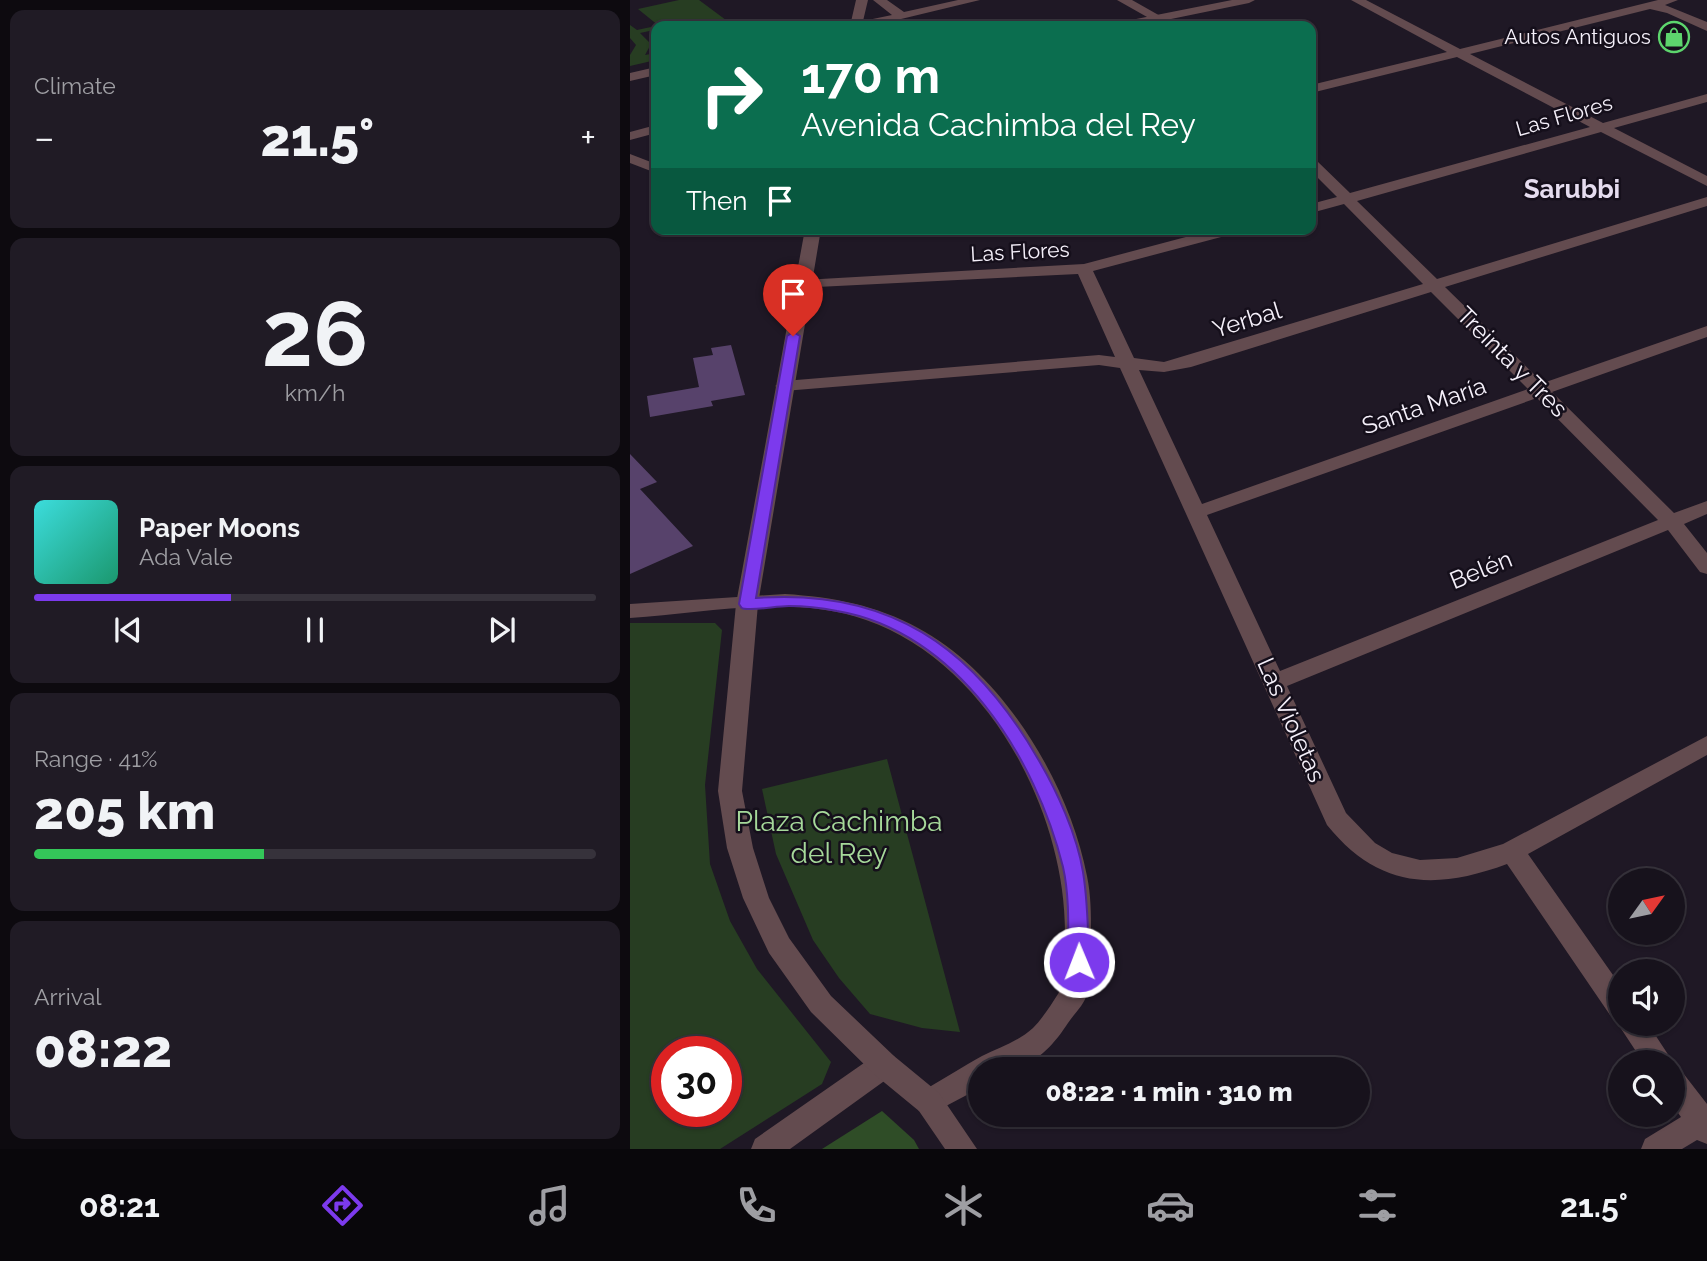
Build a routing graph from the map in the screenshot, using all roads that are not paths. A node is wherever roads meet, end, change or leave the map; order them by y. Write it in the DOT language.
graph roads {
  1 [pos="862,0"];
  2 [pos="869,0"];
  3 [pos="879,0"];
  4 [pos="974,0"];
  5 [pos="1123,0"];
  6 [pos="1249,0"];
  7 [pos="1357,0"];
  8 [pos="1627,0"];
  9 [pos="1672,0"];
  10 [pos="1652,6"];
  11 [pos="902,16"];
  12 [pos="1158,19"];
  13 [pos="860,21"];
  14 [pos="862,21"];
  15 [pos="881,21"];
  16 [pos="1147,21"];
  17 [pos="1162,21"];
  18 [pos="1707,27"];
  19 [pos="1460,53"];
  20 [pos="651,72"];
  21 [pos="630,77"];
  22 [pos="1316,88"];
  23 [pos="1707,98"];
  24 [pos="1603,127"];
  25 [pos="651,130"];
  26 [pos="630,136"];
  27 [pos="630,158"];
  28 [pos="651,167"];
  29 [pos="1316,168"];
  30 [pos="1707,182"];
  31 [pos="1348,199"];
  32 [pos="1707,201"];
  33 [pos="1316,208"];
  34 [pos="806,235"];
  35 [pos="1212,235"];
  36 [pos="1084,269"];
  37 [pos="803,285"];
  38 [pos="1437,286"];
  39 [pos="1707,331"];
  40 [pos="1129,362"];
  41 [pos="784,387"];
  42 [pos="1542,391"];
  43 [pos="1707,507"];
  44 [pos="1197,512"];
  45 [pos="1671,522"];
  46 [pos="1707,567"];
  47 [pos="747,604"];
  48 [pos="630,611"];
  49 [pos="1275,682"];
  50 [pos="1707,744"];
  51 [pos="1512,851"];
  52 [pos="1608,990"];
  53 [pos="1007,1057"];
  54 [pos="884,1066"];
  55 [pos="968,1080"];
  56 [pos="1685,1097"];
  57 [pos="929,1102"];
  58 [pos="1705,1123"];
  59 [pos="766,1149"];
  60 [pos="962,1149"];
  61 [pos="1656,1149"];
  1 -- 13 [label="street"];
  2 -- 14 [label="street"];
  3 -- 11 [label="street"];
  4 -- 11 [label="street"];
  5 -- 12 [label="street"];
  6 -- 12 [label="street"];
  7 -- 19 [label="street"];
  8 -- 10 [label="street"];
  9 -- 10 [label="street"];
  10 -- 18 [label="street"];
  10 -- 19 [label="street"];
  11 -- 15 [label="street"];
  12 -- 16 [label="street"];
  12 -- 17 [label="street"];
  19 -- 22 [label="street"];
  19 -- 24 [label="street"];
  20 -- 21 [label="street"];
  23 -- 24 [label="street, Las Flores"];
  24 -- 30 [label="street"];
  24 -- 31 [label="street, Las Flores"];
  25 -- 26 [label="street"];
  27 -- 28 [label="street"];
  29 -- 31 [label="street, Treinta y Tres"];
  31 -- 33 [label="street, Las Flores"];
  31 -- 38 [label="street, Treinta y Tres"];
  32 -- 38 [label="street, Yerbal"];
  34 -- 37 [label="street"];
  35 -- 36 [label="street, Las Flores"];
  36 -- 37 [label="street, Las Flores"];
  36 -- 40 [label="street, Las Violetas"];
  37 -- 41 [label="street"];
  38 -- 40 [label="street, Yerbal"];
  38 -- 42 [label="street, Treinta y Tres"];
  39 -- 42 [label="street, Santa María"];
  40 -- 41 [label="street, Yerbal"];
  40 -- 44 [label="street, Las Violetas"];
  41 -- 47 [label="street"];
  42 -- 44 [label="street, Santa María"];
  42 -- 45 [label="street, Treinta y Tres"];
  43 -- 45 [label="street, Belén"];
  44 -- 49 [label="street, Las Violetas"];
  45 -- 46 [label="street, Treinta y Tres"];
  45 -- 49 [label="street, Belén"];
  47 -- 48 [label="street"];
  47 -- 53 [label="street"];
  47 -- 54 [label="street"];
  49 -- 51 [label="street, Las Violetas"];
  50 -- 51 [label="street"];
  51 -- 52 [label="street"];
  54 -- 57 [label="street"];
  54 -- 59 [label="street"];
  55 -- 57 [label="street"];
  56 -- 58 [label="street"];
  57 -- 60 [label="street"];
  58 -- 61 [label="street"];
}
